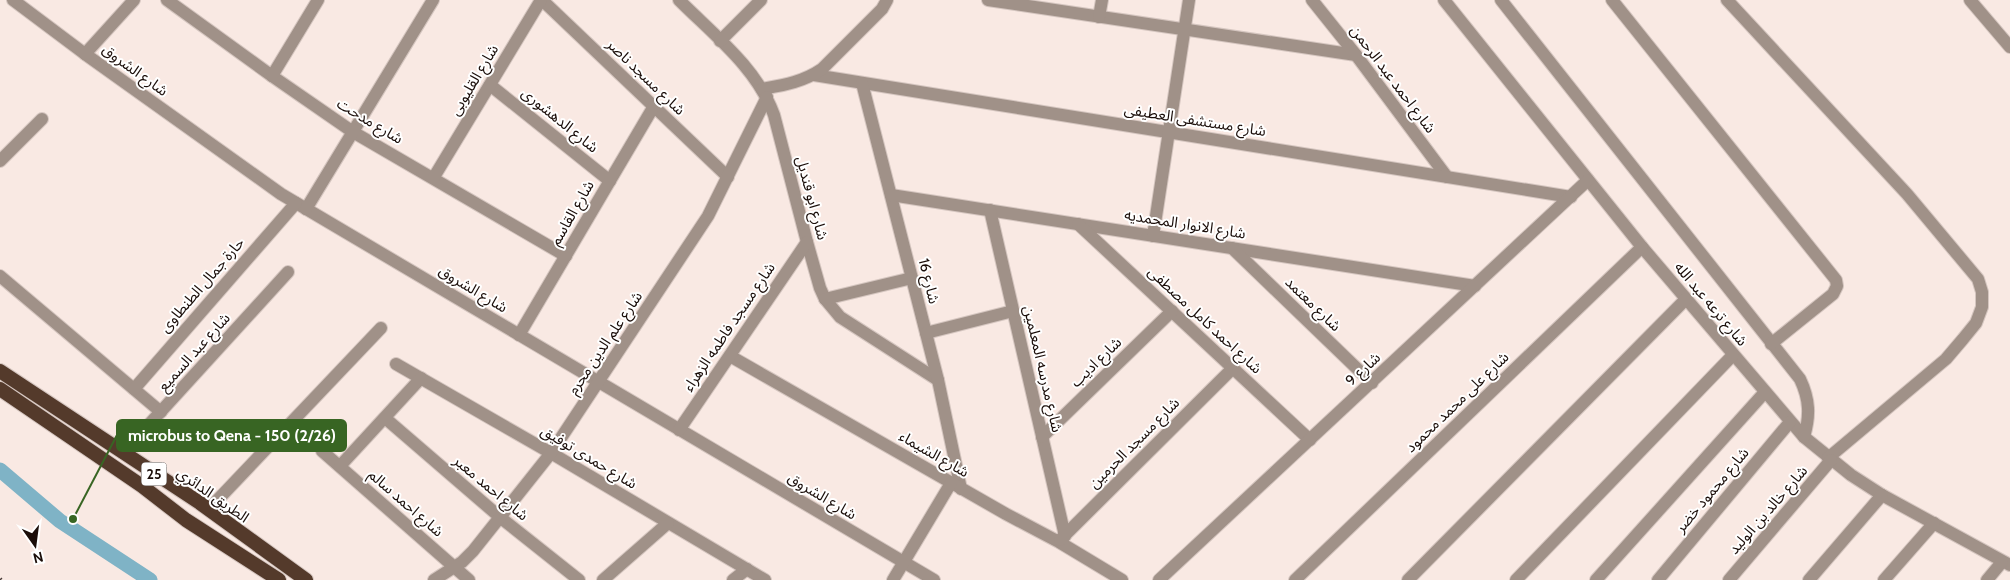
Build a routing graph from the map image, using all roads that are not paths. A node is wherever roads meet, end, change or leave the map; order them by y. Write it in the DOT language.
graph roads {
  1 [pos="13,0"];
  2 [pos="134,0"];
  3 [pos="167,0"];
  4 [pos="433,0"];
  5 [pos="542,0"];
  6 [pos="679,0"];
  7 [pos="761,0"];
  8 [pos="887,0"];
  9 [pos="988,0"];
  10 [pos="1102,0"];
  11 [pos="1189,0"];
  12 [pos="1312,0"];
  13 [pos="1444,0"];
  14 [pos="1502,0"];
  15 [pos="1612,0"];
  16 [pos="1727,0"];
  17 [pos="1970,0"];
  18 [pos="314,2"];
  19 [pos="1099,17"];
  20 [pos="1184,30"];
  21 [pos="720,41"];
  22 [pos="2010,47"];
  23 [pos="85,54"];
  24 [pos="1356,55"];
  25 [pos="814,75"];
  26 [pos="272,76"];
  27 [pos="862,83"];
  28 [pos="490,85"];
  29 [pos="764,93"];
  30 [pos="654,106"];
  31 [pos="42,119"];
  32 [pos="353,132"];
  33 [pos="1169,132"];
  34 [pos="0,161"];
  35 [pos="434,177"];
  36 [pos="728,177"];
  37 [pos="1447,177"];
  38 [pos="1588,180"];
  39 [pos="610,181"];
  40 [pos="891,195"];
  41 [pos="1571,197"];
  42 [pos="301,206"];
  43 [pos="990,210"];
  44 [pos="1078,224"];
  45 [pos="1153,236"];
  46 [pos="807,242"];
  47 [pos="1642,247"];
  48 [pos="1232,248"];
  49 [pos="566,256"];
  50 [pos="288,272"];
  51 [pos="0,276"];
  52 [pos="912,278"];
  53 [pos="1475,286"];
  54 [pos="826,299"];
  55 [pos="1686,299"];
  56 [pos="1013,311"];
  57 [pos="1172,311"];
  58 [pos="381,328"];
  59 [pos="926,333"];
  60 [pos="519,335"];
  61 [pos="1772,344"];
  62 [pos="1733,355"];
  63 [pos="730,356"];
  64 [pos="396,364"];
  65 [pos="1233,368"];
  66 [pos="0,371"];
  67 [pos="422,378"];
  68 [pos="938,380"];
  69 [pos="598,382"];
  70 [pos="1372,383"];
  71 [pos="0,389"];
  72 [pos="134,389"];
  73 [pos="1765,392"];
  74 [pos="161,412"];
  75 [pos="385,418"];
  76 [pos="1790,422"];
  77 [pos="678,430"];
  78 [pos="1042,437"];
  79 [pos="1804,438"];
  80 [pos="1310,440"];
  81 [pos="322,451"];
  82 [pos="123,453"];
  83 [pos="551,453"];
  84 [pos="1829,459"];
  85 [pos="340,466"];
  86 [pos="956,486"];
  87 [pos="183,491"];
  88 [pos="1882,495"];
  89 [pos="169,507"];
  90 [pos="213,512"];
  91 [pos="501,518"];
  92 [pos="668,523"];
  93 [pos="1934,523"];
  94 [pos="204,532"];
  95 [pos="1062,539"];
  96 [pos="903,563"];
  97 [pos="2006,564"];
  98 [pos="453,567"];
  99 [pos="747,569"];
  100 [pos="279,580"];
  101 [pos="306,580"];
  102 [pos="434,580"];
  103 [pos="469,580"];
  104 [pos="579,580"];
  105 [pos="604,580"];
  106 [pos="733,580"];
  107 [pos="765,580"];
  108 [pos="893,580"];
  109 [pos="934,580"];
  110 [pos="1122,580"];
  111 [pos="1159,580"];
  112 [pos="1296,580"];
  113 [pos="1408,580"];
  114 [pos="1516,580"];
  115 [pos="1596,580"];
  116 [pos="1658,580"];
  117 [pos="1729,580"];
  118 [pos="1809,580"];
  119 [pos="1884,580"];
  120 [pos="1986,580"];
  1 -- 23 [label="street, شارع الشروق"];
  2 -- 23 [label="street"];
  3 -- 26 [label="street, شارع مدحت"];
  4 -- 32 [label="street, حارة جمال الطنطاوى"];
  5 -- 28 [label="street, شارع القليوبى"];
  5 -- 30 [label="street, شارع مسجد ناصر"];
  6 -- 21 [label="street, شارع ابو قنديل"];
  7 -- 21 [label="street"];
  8 -- 25 [label="street"];
  9 -- 19 [label="street"];
  10 -- 19 [label="street"];
  11 -- 20 [label="street"];
  12 -- 24 [label="street, شارع احمد عبد الرحمن"];
  13 -- 38 [label="street, شارع ترعه عبد الله"];
  14 -- 61 [label="street"];
  15 -- 61 [label="street"];
  16 -- 84 [label="street, شارع خالد بن الوليد"];
  17 -- 22 [label="street"];
  18 -- 26 [label="street"];
  19 -- 20 [label="street"];
  20 -- 24 [label="street"];
  20 -- 33 [label="street"];
  21 -- 29 [label="street, شارع ابو قنديل"];
  23 -- 42 [label="street, شارع الشروق"];
  24 -- 37 [label="street, شارع احمد عبد الرحمن"];
  25 -- 27 [label="street, شارع مستشفى العطيفى"];
  25 -- 29 [label="street"];
  26 -- 32 [label="street, شارع مدحت"];
  27 -- 33 [label="street, شارع مستشفى العطيفى"];
  27 -- 40 [label="street, شارع 16"];
  28 -- 35 [label="street, شارع القليوبى"];
  28 -- 39 [label="street, شارع الدهشورى"];
  29 -- 36 [label="street, شارع علم الدين محرم"];
  29 -- 46 [label="street, شارع ابو قنديل"];
  30 -- 36 [label="street, شارع مسجد ناصر"];
  30 -- 39 [label="street, شارع القاسم"];
  31 -- 34 [label="street"];
  32 -- 35 [label="street, شارع مدحت"];
  32 -- 42 [label="street, حارة جمال الطنطاوى"];
  33 -- 37 [label="street, شارع مستشفى العطيفى"];
  33 -- 45 [label="street"];
  35 -- 49 [label="street, شارع مدحت"];
  36 -- 69 [label="street, شارع علم الدين محرم"];
  37 -- 41 [label="street, شارع مستشفى العطيفى"];
  38 -- 41 [label="street, شارع 9"];
  38 -- 47 [label="street, شارع ترعه عبد الله"];
  39 -- 49 [label="street, شارع القاسم"];
  40 -- 43 [label="street, شارع الانوار المحمديه"];
  40 -- 52 [label="street, شارع 16"];
  41 -- 53 [label="street, شارع 9"];
  42 -- 60 [label="street, شارع الشروق"];
  42 -- 72 [label="street, حارة جمال الطنطاوى"];
  43 -- 44 [label="street, شارع الانوار المحمديه"];
  43 -- 56 [label="street, شارع مدرسه المعلمين"];
  44 -- 45 [label="street, شارع الانوار المحمديه"];
  44 -- 57 [label="street, شارع احمد كامل مصطفى"];
  45 -- 48 [label="street, شارع الانوار المحمديه"];
  46 -- 54 [label="street, شارع ابو قنديل"];
  46 -- 63 [label="street, شارع مسجد فاطمه الزهراء"];
  47 -- 55 [label="street, شارع ترعه عبد الله"];
  47 -- 112 [label="street, شارع على محمد محمود"];
  48 -- 53 [label="street, شارع الانوار المحمديه"];
  48 -- 70 [label="street, شارع معتمد"];
  49 -- 60 [label="street, شارع القاسم"];
  50 -- 74 [label="street, شارع عبد السميع"];
  51 -- 72 [label="street"];
  52 -- 54 [label="street"];
  52 -- 59 [label="street, شارع 16"];
  53 -- 70 [label="street, شارع 9"];
  54 -- 68 [label="street, شارع ابو قنديل"];
  55 -- 62 [label="street, شارع ترعه عبد الله"];
  55 -- 113 [label="street"];
  56 -- 59 [label="street"];
  56 -- 78 [label="street, شارع مدرسه المعلمين"];
  57 -- 65 [label="street, شارع احمد كامل مصطفى"];
  57 -- 78 [label="street, شارع اديب"];
  58 -- 90 [label="street"];
  59 -- 68 [label="street, شارع 16"];
  60 -- 69 [label="street, شارع الشروق"];
  61 -- 79 [label="street"];
  62 -- 73 [label="street, شارع ترعه عبد الله"];
  62 -- 114 [label="street"];
  63 -- 77 [label="street, شارع مسجد فاطمه الزهراء"];
  63 -- 86 [label="street, شارع الشيماء"];
  64 -- 67 [label="street, شارع حمدى توفيق"];
  65 -- 80 [label="street, شارع احمد كامل مصطفى"];
  65 -- 95 [label="street, شارع مسجد الحرمين"];
  66 -- 82 [label="highway, الطريق الدائري / 25"];
  67 -- 75 [label="street"];
  67 -- 83 [label="street, شارع حمدى توفيق"];
  68 -- 86 [label="street, شارع 16"];
  69 -- 77 [label="street, شارع الشروق"];
  69 -- 83 [label="street, شارع علم الدين محرم"];
  70 -- 80 [label="street, شارع 9"];
  71 -- 89 [label="highway, 25"];
  72 -- 74 [label="street"];
  73 -- 76 [label="street, شارع ترعه عبد الله"];
  73 -- 115 [label="street"];
  74 -- 82 [label="street, شارع عبد السميع"];
  75 -- 85 [label="street"];
  75 -- 91 [label="street, شارع احمد معبر"];
  76 -- 79 [label="street, شارع ترعه عبد الله"];
  76 -- 116 [label="street, شارع محمود خضر"];
  77 -- 96 [label="street, شارع الشروق"];
  78 -- 95 [label="street, شارع مدرسه المعلمين"];
  79 -- 84 [label="street, شارع ترعه عبد الله"];
  80 -- 111 [label="street, شارع 9"];
  81 -- 85 [label="street, شارع احمد سالم"];
  82 -- 87 [label="highway, الطريق الدائري / 25"];
  83 -- 91 [label="street, شارع علم الدين محرم"];
  83 -- 92 [label="street, شارع حمدى توفيق"];
  84 -- 88 [label="street, شارع ترعه عبد الله"];
  84 -- 117 [label="street, شارع خالد بن الوليد"];
  85 -- 98 [label="street, شارع احمد سالم"];
  86 -- 95 [label="street, شارع الشيماء"];
  86 -- 96 [label="street"];
  87 -- 89 [label="highway"];
  87 -- 90 [label="highway, الطريق الدائري / 25"];
  88 -- 93 [label="street, شارع ترعه عبد الله"];
  88 -- 118 [label="street"];
  89 -- 94 [label="highway, 25"];
  90 -- 94 [label="highway"];
  90 -- 101 [label="highway, الطريق الدائري / 25"];
  91 -- 98 [label="street, شارع علم الدين محرم"];
  91 -- 104 [label="street, شارع احمد معبر"];
  92 -- 99 [label="street, شارع حمدى توفيق"];
  92 -- 105 [label="street"];
  93 -- 97 [label="street, شارع ترعه عبد الله"];
  93 -- 119 [label="street"];
  94 -- 100 [label="highway, 25"];
  95 -- 110 [label="street, شارع الشيماء"];
  96 -- 108 [label="street"];
  96 -- 109 [label="street, شارع الشروق"];
  97 -- 120 [label="street"];
  98 -- 102 [label="street, شارع علم الدين محرم"];
  98 -- 103 [label="street, شارع احمد سالم"];
  99 -- 106 [label="street"];
  99 -- 107 [label="street, شارع حمدى توفيق"];
}
